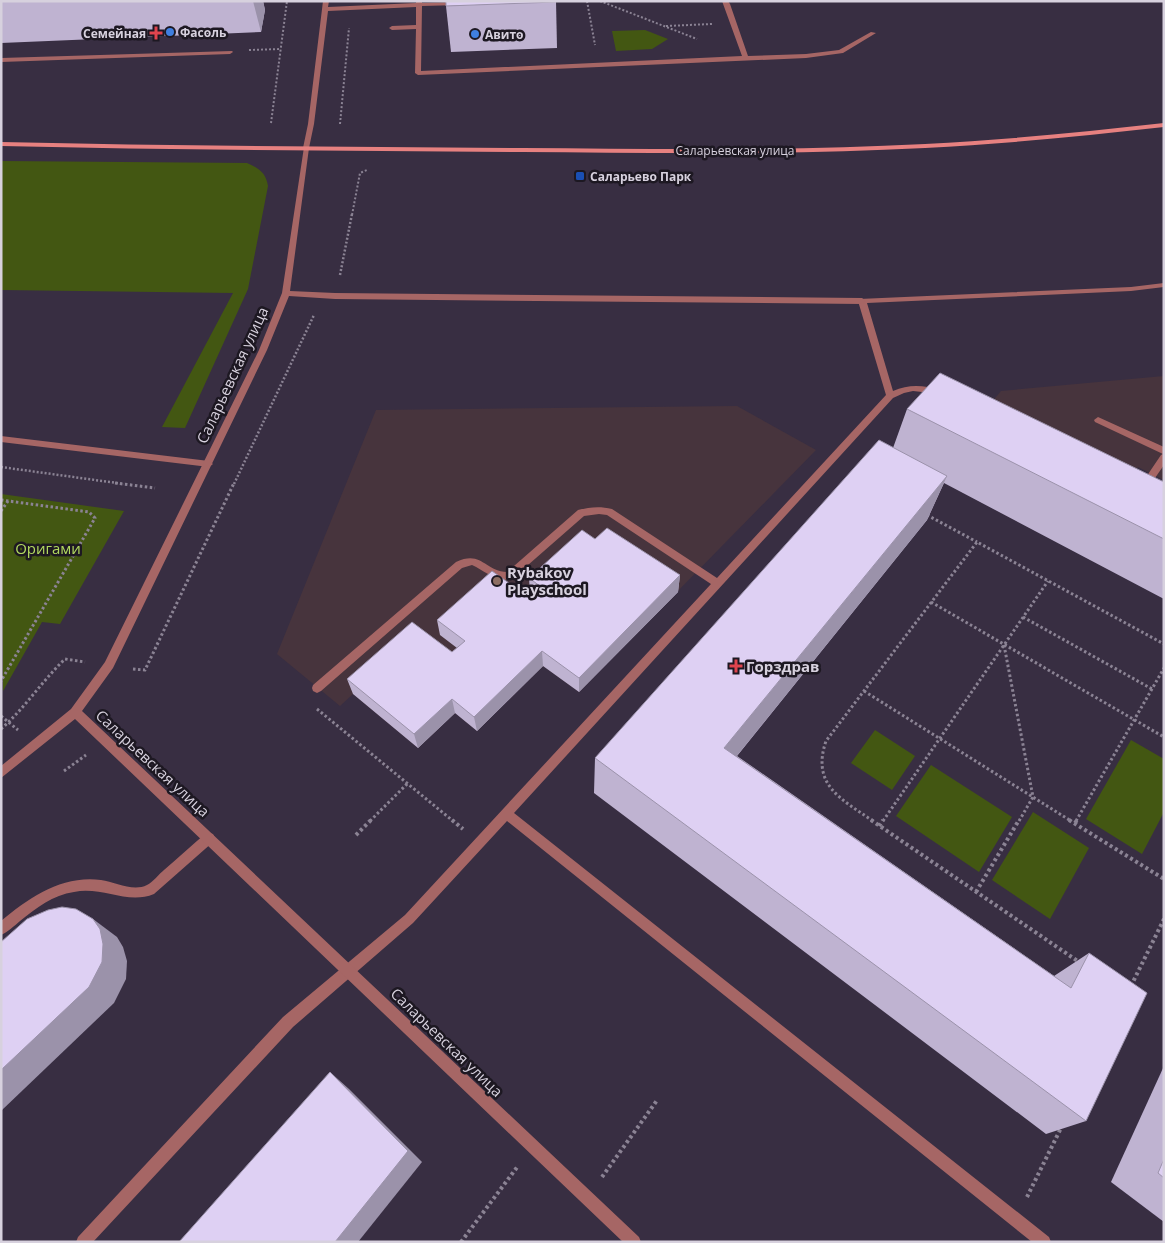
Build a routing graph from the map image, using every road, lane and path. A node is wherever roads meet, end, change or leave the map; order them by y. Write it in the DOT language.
graph roads {
  1 [pos="286,1"];
  2 [pos="587,1"];
  3 [pos="600,1"];
  4 [pos="725,1"];
  5 [pos="461,2"];
  6 [pos="418,3"];
  7 [pos="470,3"];
  8 [pos="325,5"];
  9 [pos="350,8"];
  10 [pos="734,23"];
  11 [pos="663,26"];
  12 [pos="418,27"];
  13 [pos="392,28"];
  14 [pos="873,33"];
  15 [pos="700,40"];
  16 [pos="280,49"];
  17 [pos="226,51"];
  18 [pos="746,58"];
  19 [pos="1,60"];
  20 [pos="599,65"];
  21 [pos="271,123"];
  22 [pos="340,124"];
  23 [pos="1164,125"];
  24 [pos="1,144"];
  25 [pos="306,148"];
  26 [pos="383,149"];
  27 [pos="1164,285"];
  28 [pos="286,293"];
  29 [pos="335,296"];
  30 [pos="862,301"];
  31 [pos="890,396"];
  32 [pos="951,398"];
  33 [pos="1098,420"];
  34 [pos="1,439"];
  35 [pos="1164,451"];
  36 [pos="1164,457"];
  37 [pos="209,464"];
  38 [pos="1,467"];
  39 [pos="155,488"];
  40 [pos="1140,493"];
  41 [pos="1,500"];
  42 [pos="8,501"];
  43 [pos="1,511"];
  44 [pos="926,515"];
  45 [pos="976,542"];
  46 [pos="1048,581"];
  47 [pos="717,582"];
  48 [pos="931,602"];
  49 [pos="1023,616"];
  50 [pos="1164,644"];
  51 [pos="1004,645"];
  52 [pos="151,658"];
  53 [pos="65,659"];
  54 [pos="1164,668"];
  55 [pos="1,681"];
  56 [pos="317,688"];
  57 [pos="1152,689"];
  58 [pos="864,691"];
  59 [pos="312,704"];
  60 [pos="75,712"];
  61 [pos="1,716"];
  62 [pos="1134,720"];
  63 [pos="9,723"];
  64 [pos="1,729"];
  65 [pos="1164,737"];
  66 [pos="940,739"];
  67 [pos="1,773"];
  68 [pos="408,783"];
  69 [pos="1033,797"];
  70 [pos="505,813"];
  71 [pos="1075,824"];
  72 [pos="879,826"];
  73 [pos="356,835"];
  74 [pos="209,838"];
  75 [pos="479,842"];
  76 [pos="1164,879"];
  77 [pos="976,892"];
  78 [pos="1164,919"];
  79 [pos="1,929"];
  80 [pos="1087,967"];
  81 [pos="348,970"];
  82 [pos="1127,994"];
  83 [pos="658,1099"];
  84 [pos="1063,1123"];
  85 [pos="533,1146"];
  86 [pos="588,1198"];
  87 [pos="1016,1220"];
  88 [pos="83,1242"];
  89 [pos="462,1242"];
  90 [pos="634,1242"];
  91 [pos="1044,1242"];
  1 -- 16 [label="path"];
  2 -- 20 [label="path"];
  3 -- 11 [label="path"];
  4 -- 10 [label="street"];
  5 -- 6 [label="street"];
  5 -- 7 [label="street"];
  6 -- 9 [label="street"];
  6 -- 12 [label="street"];
  8 -- 9 [label="street"];
  8 -- 25 [label="street"];
  9 -- 22 [label="path"];
  10 -- 11 [label="path"];
  10 -- 18 [label="street"];
  11 -- 15 [label="path"];
  12 -- 13 [label="street"];
  12 -- 20 [label="street"];
  14 -- 18 [label="street"];
  16 -- 17 [label="path"];
  16 -- 21 [label="path"];
  17 -- 19 [label="street"];
  18 -- 20 [label="street"];
  23 -- 26 [label="street, Саларьевская улица"];
  24 -- 25 [label="street, Саларьевская улица"];
  25 -- 26 [label="street, Саларьевская улица"];
  25 -- 28 [label="street, Саларьевская улица"];
  26 -- 29 [label="path"];
  27 -- 30 [label="street"];
  28 -- 29 [label="street"];
  28 -- 37 [label="street, Саларьевская улица"];
  29 -- 30 [label="street"];
  29 -- 52 [label="path"];
  30 -- 31 [label="street"];
  31 -- 32 [label="street"];
  31 -- 47 [label="street"];
  33 -- 35 [label="street"];
  34 -- 37 [label="street"];
  36 -- 40 [label="street"];
  37 -- 60 [label="street, Саларьевская улица"];
  38 -- 39 [label="path"];
  41 -- 42 [label="path"];
  42 -- 43 [label="path"];
  42 -- 55 [label="path"];
  44 -- 45 [label="path"];
  45 -- 46 [label="path"];
  45 -- 48 [label="path"];
  46 -- 49 [label="path"];
  46 -- 50 [label="path"];
  47 -- 56 [label="street"];
  47 -- 70 [label="street"];
  48 -- 51 [label="path"];
  48 -- 58 [label="path"];
  49 -- 51 [label="path"];
  49 -- 57 [label="path"];
  51 -- 62 [label="path"];
  51 -- 66 [label="path"];
  51 -- 69 [label="path"];
  53 -- 63 [label="path"];
  54 -- 57 [label="path"];
  57 -- 62 [label="path"];
  58 -- 66 [label="path"];
  58 -- 72 [label="path"];
  59 -- 68 [label="path"];
  60 -- 67 [label="street"];
  60 -- 74 [label="street, Саларьевская улица"];
  61 -- 63 [label="path"];
  62 -- 65 [label="path"];
  62 -- 71 [label="path"];
  63 -- 64 [label="path"];
  66 -- 69 [label="path"];
  66 -- 72 [label="path"];
  68 -- 73 [label="path"];
  68 -- 75 [label="path"];
  69 -- 71 [label="path"];
  69 -- 77 [label="path"];
  70 -- 75 [label="street"];
  70 -- 87 [label="street"];
  71 -- 76 [label="path"];
  72 -- 77 [label="path"];
  74 -- 79 [label="street"];
  74 -- 81 [label="street, Саларьевская улица"];
  75 -- 81 [label="street"];
  77 -- 80 [label="path"];
  78 -- 82 [label="path"];
  81 -- 85 [label="street, Саларьевская улица"];
  81 -- 88 [label="street"];
  83 -- 86 [label="path"];
  84 -- 87 [label="path"];
  85 -- 86 [label="street, Саларьевская улица"];
  85 -- 89 [label="path"];
  86 -- 90 [label="street, Саларьевская улица"];
  87 -- 91 [label="street"];
}
